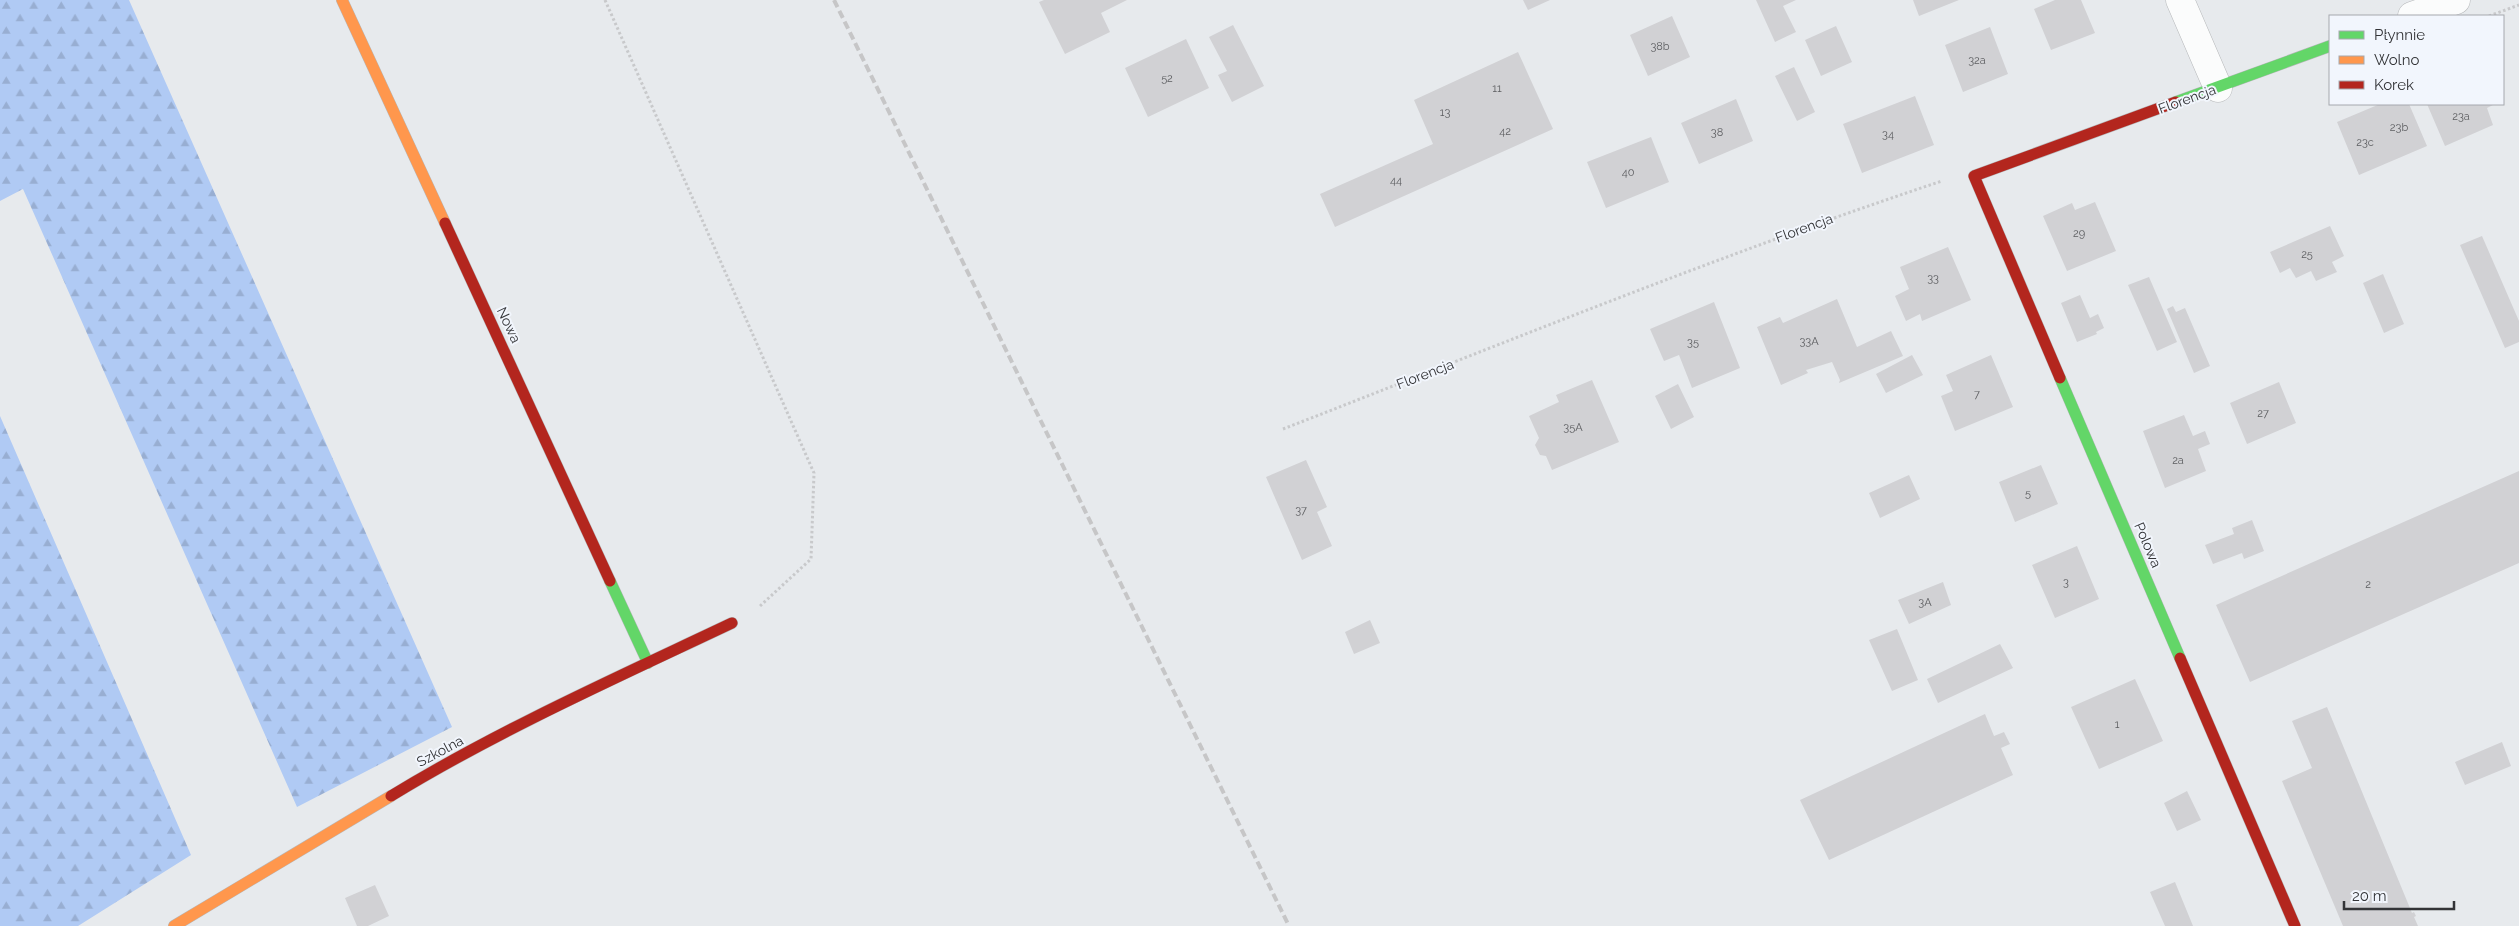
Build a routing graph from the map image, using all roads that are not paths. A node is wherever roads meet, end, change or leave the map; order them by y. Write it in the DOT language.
graph roads {
  1 [pos="342,0"];
  2 [pos="2180,0"];
  3 [pos="2456,0"];
  4 [pos="2415,15"];
  5 [pos="2329,46"];
  6 [pos="2218,88"];
  7 [pos="1974,176"];
  8 [pos="732,623"];
  9 [pos="648,663"];
  10 [pos="174,926"];
  11 [pos="2295,926"];
  1 -- 9 [label="street, Nowa"];
  2 -- 6 [label="street"];
  3 -- 4 [label="street"];
  5 -- 6 [label="street, Florencja"];
  6 -- 7 [label="street, Florencja"];
  7 -- 11 [label="street, Polowa"];
  8 -- 9 [label="street, Szkolna"];
  9 -- 10 [label="street, Szkolna"];
}
